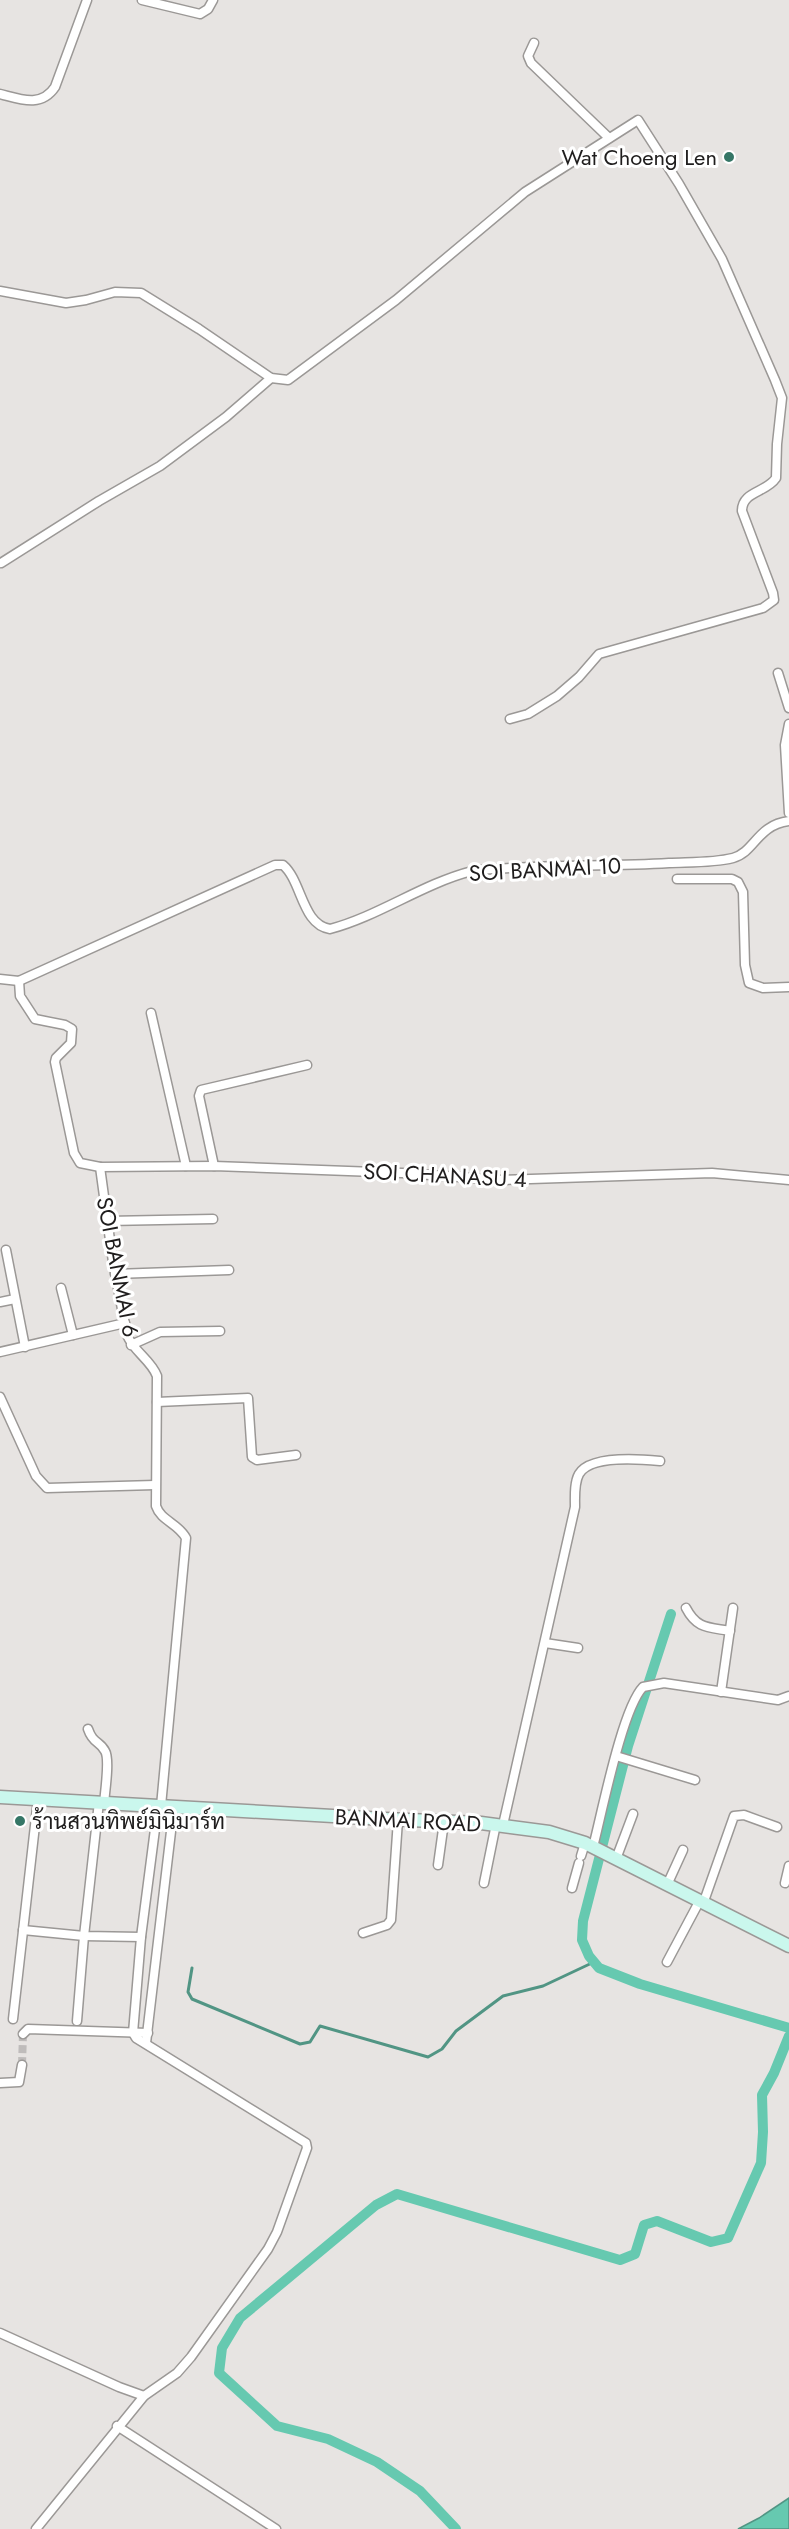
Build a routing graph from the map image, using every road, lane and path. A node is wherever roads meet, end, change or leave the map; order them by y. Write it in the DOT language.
graph roads {
  1 [pos="87,0"];
  2 [pos="142,0"];
  3 [pos="213,0"];
  4 [pos="534,43"];
  5 [pos="0,94"];
  6 [pos="609,138"];
  7 [pos="0,291"];
  8 [pos="271,378"];
  9 [pos="786,397"];
  10 [pos="1,563"];
  11 [pos="778,673"];
  12 [pos="789,708"];
  13 [pos="510,719"];
  14 [pos="789,724"];
  15 [pos="789,813"];
  16 [pos="789,821"];
  17 [pos="677,879"];
  18 [pos="0,979"];
  19 [pos="19,981"];
  20 [pos="789,987"];
  21 [pos="151,1013"];
  22 [pos="307,1065"];
  23 [pos="186,1166"];
  24 [pos="214,1166"];
  25 [pos="100,1167"];
  26 [pos="789,1180"];
  27 [pos="213,1219"];
  28 [pos="107,1221"];
  29 [pos="6,1250"];
  30 [pos="229,1270"];
  31 [pos="115,1275"];
  32 [pos="61,1288"];
  33 [pos="15,1299"];
  34 [pos="0,1302"];
  35 [pos="125,1323"];
  36 [pos="220,1330"];
  37 [pos="73,1335"];
  38 [pos="131,1345"];
  39 [pos="25,1347"];
  40 [pos="0,1352"];
  41 [pos="0,1397"];
  42 [pos="157,1402"];
  43 [pos="296,1455"];
  44 [pos="660,1461"];
  45 [pos="155,1485"];
  46 [pos="686,1608"];
  47 [pos="733,1608"];
  48 [pos="730,1631"];
  49 [pos="544,1643"];
  50 [pos="578,1648"];
  51 [pos="721,1692"];
  52 [pos="789,1696"];
  53 [pos="88,1729"];
  54 [pos="616,1756"];
  55 [pos="695,1780"];
  56 [pos="0,1797"];
  57 [pos="38,1799"];
  58 [pos="102,1803"];
  59 [pos="164,1806"];
  60 [pos="633,1814"];
  61 [pos="398,1820"];
  62 [pos="444,1822"];
  63 [pos="500,1825"];
  64 [pos="777,1827"];
  65 [pos="589,1845"];
  66 [pos="684,1851"];
  67 [pos="616,1858"];
  68 [pos="438,1865"];
  69 [pos="789,1866"];
  70 [pos="484,1883"];
  71 [pos="785,1883"];
  72 [pos="667,1885"];
  73 [pos="572,1888"];
  74 [pos="701,1903"];
  75 [pos="23,1930"];
  76 [pos="363,1933"];
  77 [pos="84,1936"];
  78 [pos="141,1937"];
  79 [pos="789,1946"];
  80 [pos="668,1962"];
  81 [pos="13,2019"];
  82 [pos="77,2021"];
  83 [pos="133,2033"];
  84 [pos="148,2033"];
  85 [pos="24,2034"];
  86 [pos="146,2043"];
  87 [pos="22,2065"];
  88 [pos="0,2084"];
  89 [pos="0,2333"];
  90 [pos="144,2396"];
  91 [pos="117,2427"];
  92 [pos="36,2529"];
  93 [pos="276,2529"];
  1 -- 5 [label="street"];
  2 -- 3 [label="street"];
  4 -- 6 [label="street"];
  6 -- 8 [label="street"];
  6 -- 9 [label="street"];
  7 -- 8 [label="street"];
  8 -- 10 [label="street"];
  9 -- 13 [label="street"];
  11 -- 12 [label="street"];
  14 -- 15 [label="street"];
  16 -- 19 [label="street, SOI BANMAI 10"];
  17 -- 20 [label="street"];
  18 -- 19 [label="street"];
  19 -- 25 [label="street, SOI BANMAI 6"];
  21 -- 23 [label="street"];
  22 -- 24 [label="street"];
  23 -- 24 [label="street, SOI CHANASU 4"];
  23 -- 25 [label="street, SOI CHANASU 4"];
  24 -- 26 [label="street, SOI CHANASU 4"];
  25 -- 28 [label="street, SOI BANMAI 6"];
  27 -- 28 [label="street"];
  28 -- 31 [label="street, SOI BANMAI 6"];
  29 -- 33 [label="street"];
  30 -- 31 [label="street"];
  31 -- 35 [label="street, SOI BANMAI 6"];
  32 -- 37 [label="street"];
  33 -- 34 [label="street"];
  33 -- 39 [label="street"];
  35 -- 37 [label="street"];
  35 -- 38 [label="street, SOI BANMAI 6"];
  36 -- 38 [label="street"];
  37 -- 39 [label="street"];
  38 -- 42 [label="street, SOI BANMAI 6"];
  39 -- 40 [label="street"];
  41 -- 45 [label="street"];
  42 -- 43 [label="street"];
  42 -- 45 [label="street, SOI BANMAI 6"];
  44 -- 49 [label="street"];
  45 -- 59 [label="street, SOI BANMAI 6"];
  46 -- 48 [label="street"];
  47 -- 48 [label="street"];
  48 -- 51 [label="street"];
  49 -- 50 [label="street"];
  49 -- 63 [label="street"];
  51 -- 52 [label="street"];
  51 -- 54 [label="street"];
  53 -- 58 [label="street"];
  54 -- 55 [label="street"];
  54 -- 65 [label="street"];
  56 -- 57 [label="street, BANMAI ROAD"];
  57 -- 58 [label="street, BANMAI ROAD"];
  57 -- 75 [label="street"];
  58 -- 59 [label="street, BANMAI ROAD"];
  58 -- 77 [label="street"];
  59 -- 61 [label="street, BANMAI ROAD"];
  59 -- 78 [label="street"];
  59 -- 84 [label="street"];
  60 -- 67 [label="street"];
  61 -- 62 [label="street, BANMAI ROAD"];
  61 -- 76 [label="street"];
  62 -- 63 [label="street, BANMAI ROAD"];
  62 -- 68 [label="street"];
  63 -- 65 [label="street, BANMAI ROAD"];
  63 -- 70 [label="street"];
  64 -- 74 [label="street"];
  65 -- 67 [label="street, BANMAI ROAD"];
  65 -- 73 [label="street"];
  66 -- 72 [label="street"];
  67 -- 72 [label="street, BANMAI ROAD"];
  69 -- 71 [label="street"];
  72 -- 74 [label="street, BANMAI ROAD"];
  74 -- 79 [label="street, BANMAI ROAD"];
  74 -- 80 [label="street"];
  75 -- 77 [label="street"];
  75 -- 81 [label="street"];
  77 -- 78 [label="street"];
  77 -- 82 [label="street"];
  78 -- 83 [label="street"];
  83 -- 84 [label="street"];
  83 -- 85 [label="street"];
  83 -- 86 [label="street"];
  84 -- 86 [label="street"];
  86 -- 90 [label="street"];
  87 -- 88 [label="street"];
  89 -- 90 [label="street"];
  90 -- 91 [label="street"];
  91 -- 92 [label="street"];
  91 -- 93 [label="street"];
}
